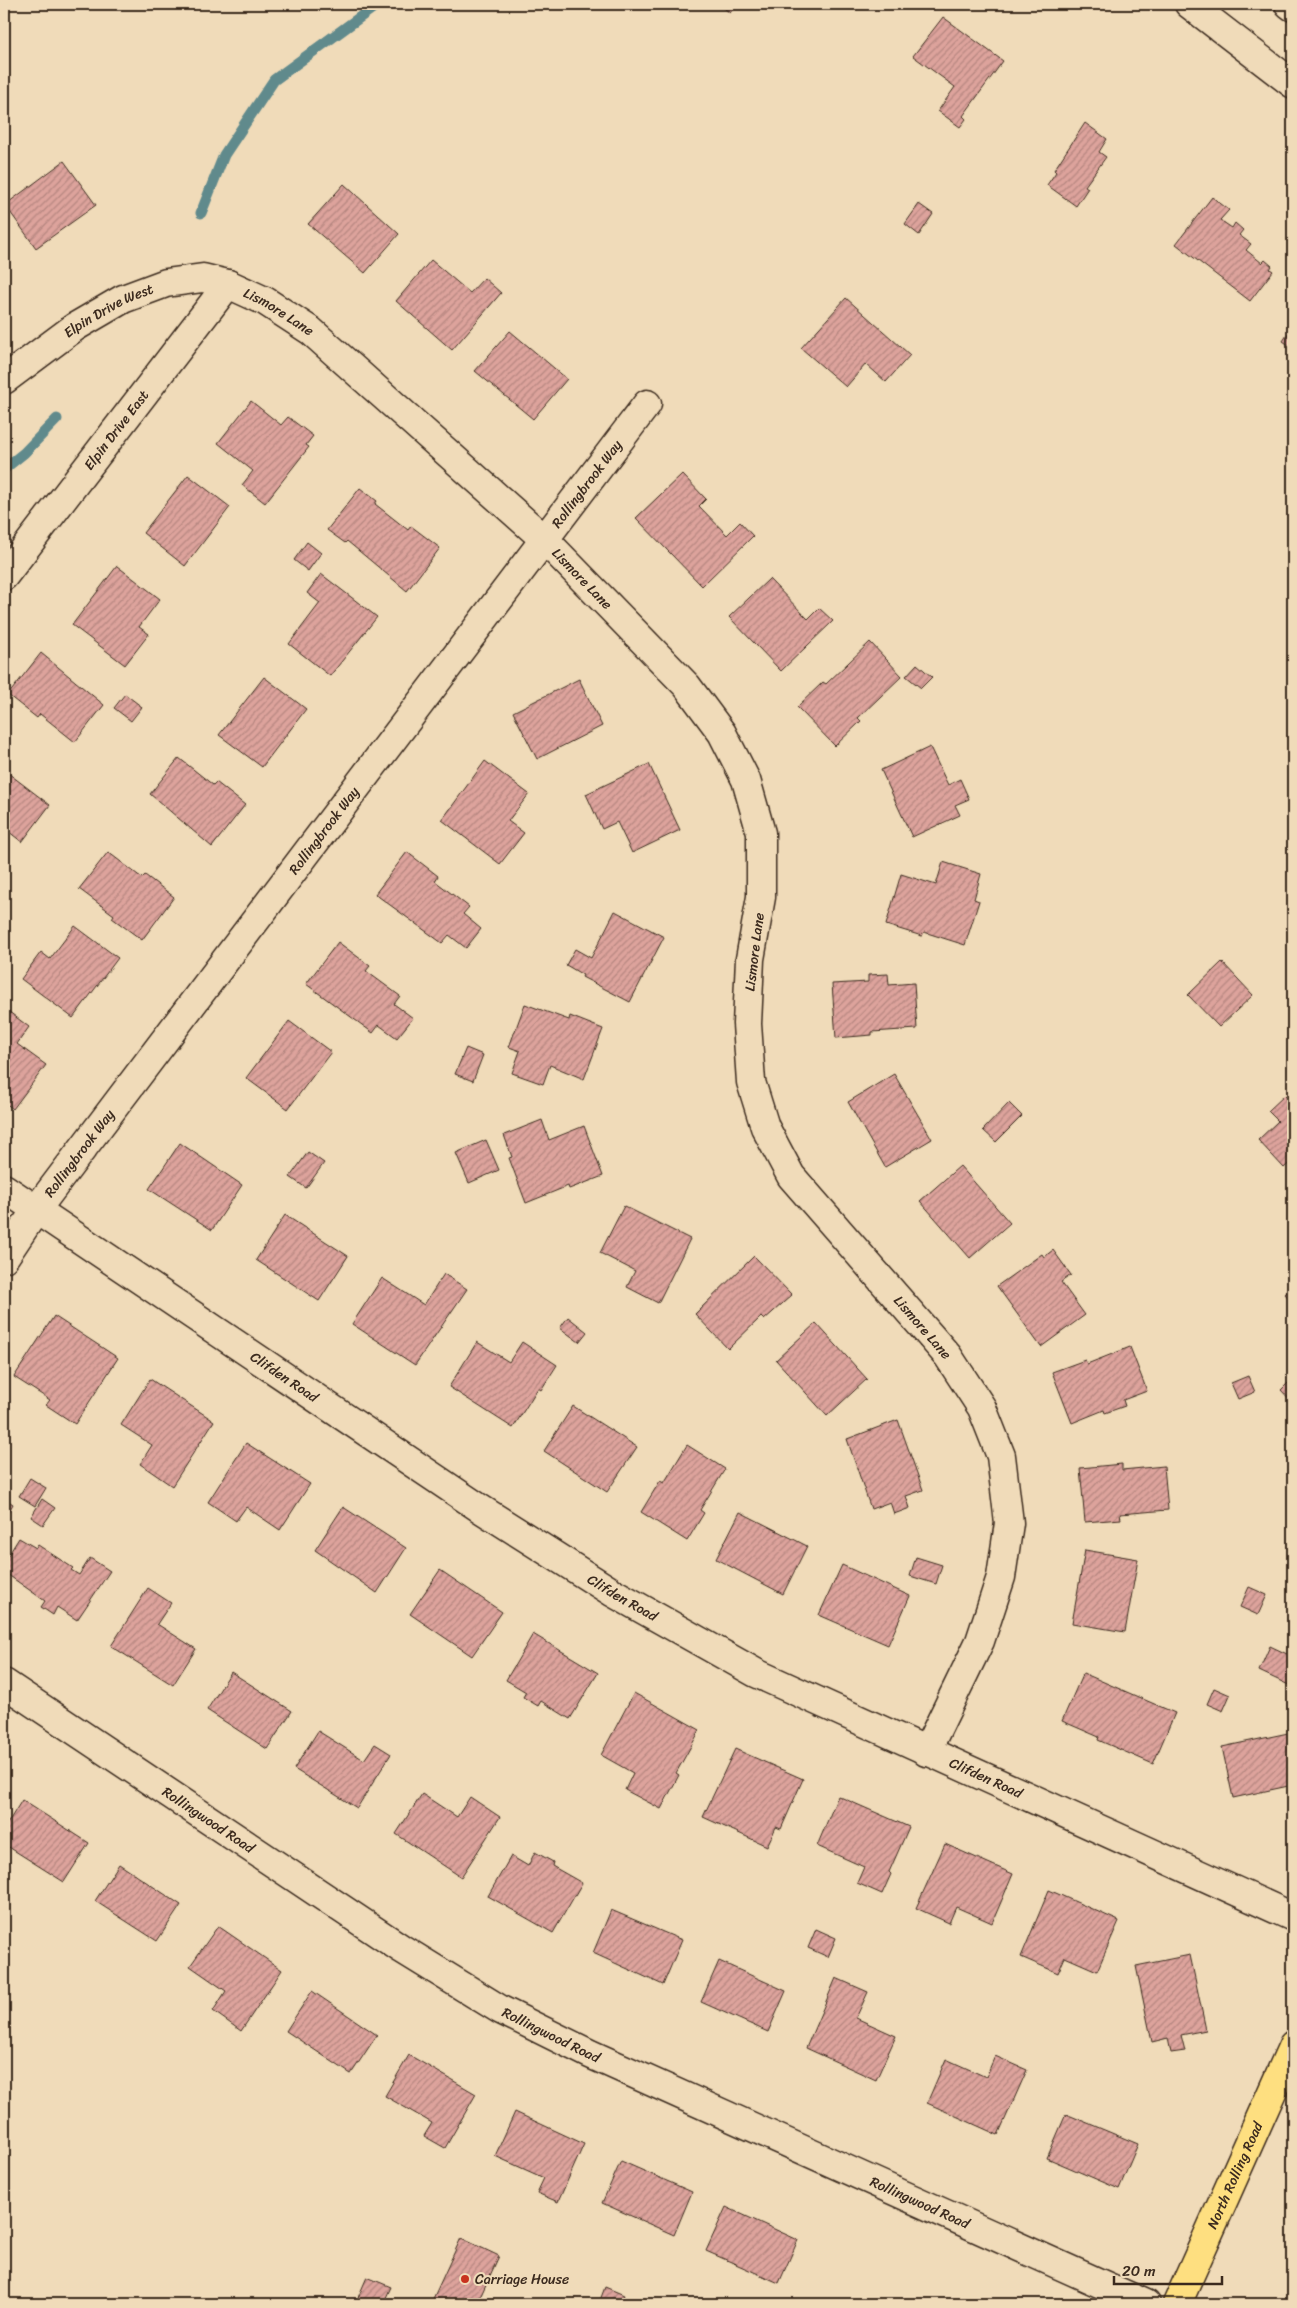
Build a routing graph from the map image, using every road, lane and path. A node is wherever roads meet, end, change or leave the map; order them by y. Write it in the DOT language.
graph roads {
  1 [pos="1189,4"];
  2 [pos="1289,4"];
  3 [pos="1293,7"];
  4 [pos="1293,84"];
  5 [pos="228,284"];
  6 [pos="4,380"];
  7 [pos="647,404"];
  8 [pos="544,539"];
  9 [pos="4,576"];
  10 [pos="4,1188"];
  11 [pos="36,1210"];
  12 [pos="4,1258"];
  13 [pos="4,1683"];
  14 [pos="926,1752"];
  15 [pos="1293,1917"];
  16 [pos="1293,2045"];
  17 [pos="1146,2304"];
  18 [pos="1177,2304"];
  1 -- 4 [label="street"];
  2 -- 3 [label="street"];
  5 -- 6 [label="street, Elpin Drive West"];
  5 -- 8 [label="street, Lismore Lane"];
  5 -- 9 [label="street, Elpin Drive East"];
  7 -- 8 [label="street, Rollingbrook Way"];
  8 -- 11 [label="street, Rollingbrook Way"];
  8 -- 14 [label="street, Lismore Lane"];
  10 -- 11 [label="street, Clifden Road"];
  11 -- 12 [label="street, Rollingbrook Way"];
  11 -- 14 [label="street, Clifden Road"];
  13 -- 17 [label="street, Rollingwood Road"];
  14 -- 15 [label="street, Clifden Road"];
  16 -- 18 [label="main road, North Rolling Road"];
}
